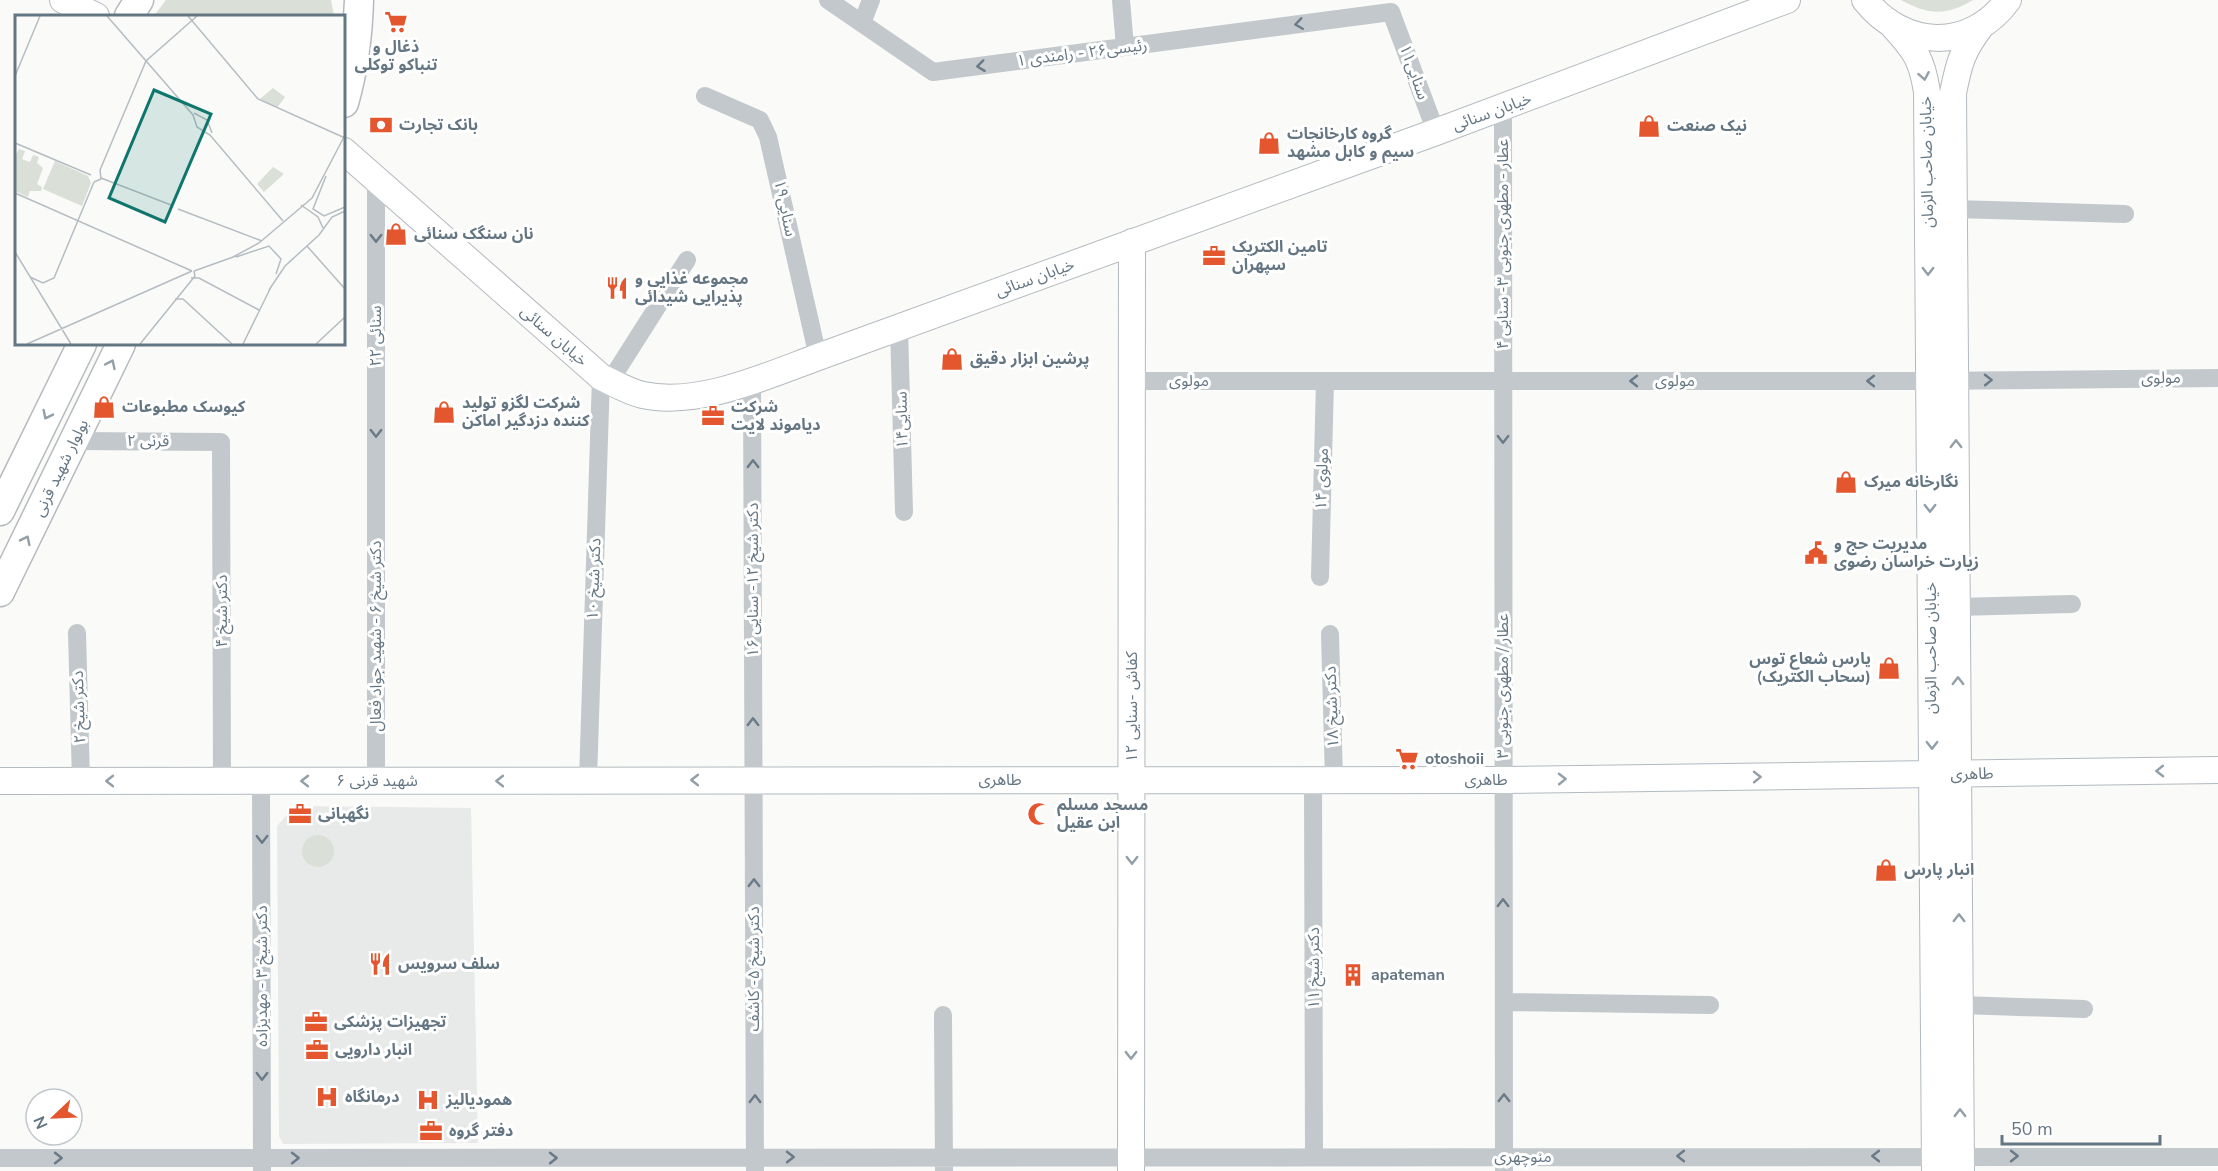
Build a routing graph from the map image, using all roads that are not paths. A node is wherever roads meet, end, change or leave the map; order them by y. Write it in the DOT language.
graph roads {
  1 [pos="63,0"];
  2 [pos="139,0"];
  3 [pos="359,0"];
  4 [pos="828,0"];
  5 [pos="871,0"];
  6 [pos="1121,0"];
  7 [pos="1787,0"];
  8 [pos="1865,0"];
  9 [pos="2007,0"];
  10 [pos="1396,6"];
  11 [pos="1357,8"];
  12 [pos="94,15"];
  13 [pos="130,15"];
  14 [pos="862,23"];
  15 [pos="1981,26"];
  16 [pos="1894,27"];
  17 [pos="1125,47"];
  18 [pos="705,96"];
  19 [pos="345,100"];
  20 [pos="1503,108"];
  21 [pos="1436,132"];
  22 [pos="345,152"];
  23 [pos="376,180"];
  24 [pos="1954,209"];
  25 [pos="2125,214"];
  26 [pos="1132,242"];
  27 [pos="687,260"];
  28 [pos="899,327"];
  29 [pos="82,345"];
  30 [pos="121,345"];
  31 [pos="818,357"];
  32 [pos="2218,378"];
  33 [pos="605,379"];
  34 [pos="752,380"];
  35 [pos="1955,380"];
  36 [pos="1132,381"];
  37 [pos="1325,381"];
  38 [pos="1503,381"];
  39 [pos="1929,381"];
  40 [pos="75,441"];
  41 [pos="221,442"];
  42 [pos="376,492"];
  43 [pos="0,511"];
  44 [pos="904,512"];
  45 [pos="1320,577"];
  46 [pos="0,592"];
  47 [pos="2072,604"];
  48 [pos="1957,607"];
  49 [pos="77,633"];
  50 [pos="1330,634"];
  51 [pos="2218,771"];
  52 [pos="1958,774"];
  53 [pos="1932,775"];
  54 [pos="588,780"];
  55 [pos="754,780"];
  56 [pos="1132,780"];
  57 [pos="1324,780"];
  58 [pos="1503,780"];
  59 [pos="0,781"];
  60 [pos="81,781"];
  61 [pos="222,781"];
  62 [pos="261,781"];
  63 [pos="376,781"];
  64 [pos="1504,1002"];
  65 [pos="1710,1005"];
  66 [pos="1960,1005"];
  67 [pos="2084,1009"];
  68 [pos="943,1015"];
  69 [pos="1314,1157"];
  70 [pos="2218,1157"];
  71 [pos="0,1158"];
  72 [pos="262,1164"];
  73 [pos="513,1164"];
  74 [pos="755,1164"];
  75 [pos="944,1164"];
  76 [pos="1131,1164"];
  77 [pos="1503,1164"];
  78 [pos="1934,1164"];
  79 [pos="1961,1164"];
  80 [pos="2172,1164"];
  1 -- 12 [label="street"];
  2 -- 13 [label="main road"];
  3 -- 19 [label="main road"];
  4 -- 14 [label="street, رئیسی۲۶ - رامندی ۱"];
  5 -- 14 [label="street"];
  6 -- 17 [label="street"];
  7 -- 20 [label="street, خیابان سنائی"];
  8 -- 16 [label="street"];
  9 -- 15 [label="street"];
  10 -- 11 [label="street, رئیسی۲۶ - رامندی ۱"];
  10 -- 21 [label="street, سنایی۱۱"];
  11 -- 17 [label="street, رئیسی۲۶ - رامندی ۱, one-way"];
  17 -- 14 [label="street, رئیسی۲۶ - رامندی ۱, one-way"];
  15 -- 16 [label="street"];
  15 -- 24 [label="street, خیابان صاحب الزمان"];
  16 -- 39 [label="street, خیابان صاحب الزمان, one-way"];
  18 -- 31 [label="street, سنایی۱۹"];
  20 -- 21 [label="street, خیابان سنائی"];
  20 -- 38 [label="street, عطار - مطهری جنوبی ۳- سنایی ۴"];
  21 -- 26 [label="street, خیابان سنائی"];
  22 -- 23 [label="street, خیابان سنائی"];
  23 -- 33 [label="street, خیابان سنائی"];
  23 -- 42 [label="street, سنائی ۲۲, one-way"];
  24 -- 25 [label="street"];
  24 -- 35 [label="street, خیابان صاحب الزمان"];
  26 -- 28 [label="street, خیابان سنائی"];
  26 -- 36 [label="street, کفاش -سنایی ۱۲"];
  27 -- 33 [label="street"];
  28 -- 31 [label="street, خیابان سنائی"];
  28 -- 44 [label="street, سنایی۱۴"];
  29 -- 43 [label="main road, one-way"];
  40 -- 30 [label="main road, بولوار شهید قرنی, one-way"];
  31 -- 34 [label="street, خیابان سنائی"];
  35 -- 32 [label="street, مولوی, one-way"];
  33 -- 34 [label="street, خیابان سنائی"];
  33 -- 54 [label="street, دکتر شیخ ۱۰"];
  55 -- 34 [label="street, دکتر شیخ ۱۲- سنایی ۱۶, one-way"];
  35 -- 39 [label="street, مولوی"];
  48 -- 35 [label="street, خیابان صاحب الزمان, one-way"];
  36 -- 37 [label="street, مولوی"];
  36 -- 56 [label="street, کفاش -سنایی ۱۲"];
  37 -- 38 [label="street, مولوی"];
  37 -- 45 [label="street, مولوی ۱۴"];
  39 -- 38 [label="street, مولوی, one-way"];
  38 -- 58 [label="street, عطار / مطهری جنوبی ۳, one-way"];
  39 -- 53 [label="street, خیابان صاحب الزمان, one-way"];
  40 -- 41 [label="street, قرنی ۲"];
  46 -- 40 [label="main road, بولوار شهید قرنی, one-way"];
  41 -- 61 [label="street, دکتر شیخ ۴"];
  42 -- 63 [label="street, دکتر شیخ ۶ - شهید جواد فعال"];
  47 -- 48 [label="street"];
  52 -- 48 [label="street, خیابان صاحب الزمان, one-way"];
  49 -- 60 [label="street, دکتر شیخ ۲"];
  50 -- 57 [label="street, دکتر شیخ ۱۸"];
  51 -- 52 [label="street, طاهری, one-way"];
  52 -- 53 [label="street, طاهری"];
  66 -- 52 [label="street, خیابان صاحب الزمان, one-way"];
  58 -- 53 [label="street, طاهری, one-way"];
  53 -- 78 [label="street, خیابان صاحب الزمان"];
  55 -- 54 [label="street, شهید قرنی ۶, one-way"];
  54 -- 63 [label="street, شهید قرنی ۶, one-way"];
  55 -- 56 [label="street, طاهری"];
  74 -- 55 [label="street, دکتر شیخ ۵- کاشف, one-way"];
  56 -- 57 [label="street, طاهری"];
  56 -- 76 [label="street, کفاش -سنایی ۱۲, one-way"];
  57 -- 58 [label="street, طاهری"];
  57 -- 69 [label="street, دکتر شیخ ۱۱"];
  64 -- 58 [label="street, عطار / مطهری جنوبی ۳, one-way"];
  59 -- 60 [label="street, شهید قرنی ۶"];
  61 -- 60 [label="street, شهید قرنی ۶, one-way"];
  61 -- 62 [label="street, شهید قرنی ۶"];
  63 -- 62 [label="street, شهید قرنی ۶, one-way"];
  62 -- 72 [label="street, دکتر شیخ ۳ - مهدیزاده, one-way"];
  64 -- 65 [label="street"];
  77 -- 64 [label="street, عطار / مطهری جنوبی ۳, one-way"];
  66 -- 67 [label="street"];
  79 -- 66 [label="street, خیابان صاحب الزمان, one-way"];
  68 -- 75 [label="street"];
  69 -- 76 [label="street, منوچهری"];
  69 -- 77 [label="street, منوچهری"];
  70 -- 80 [label="street, منوچهری"];
  71 -- 72 [label="street, منوچهری, one-way"];
  72 -- 73 [label="street, منوچهری, one-way"];
  73 -- 74 [label="street, منوچهری, one-way"];
  74 -- 75 [label="street, منوچهری, one-way"];
  75 -- 76 [label="street, منوچهری"];
  78 -- 77 [label="street, منوچهری, one-way"];
  78 -- 79 [label="street, منوچهری"];
  79 -- 80 [label="street, منوچهری, one-way"];
}
